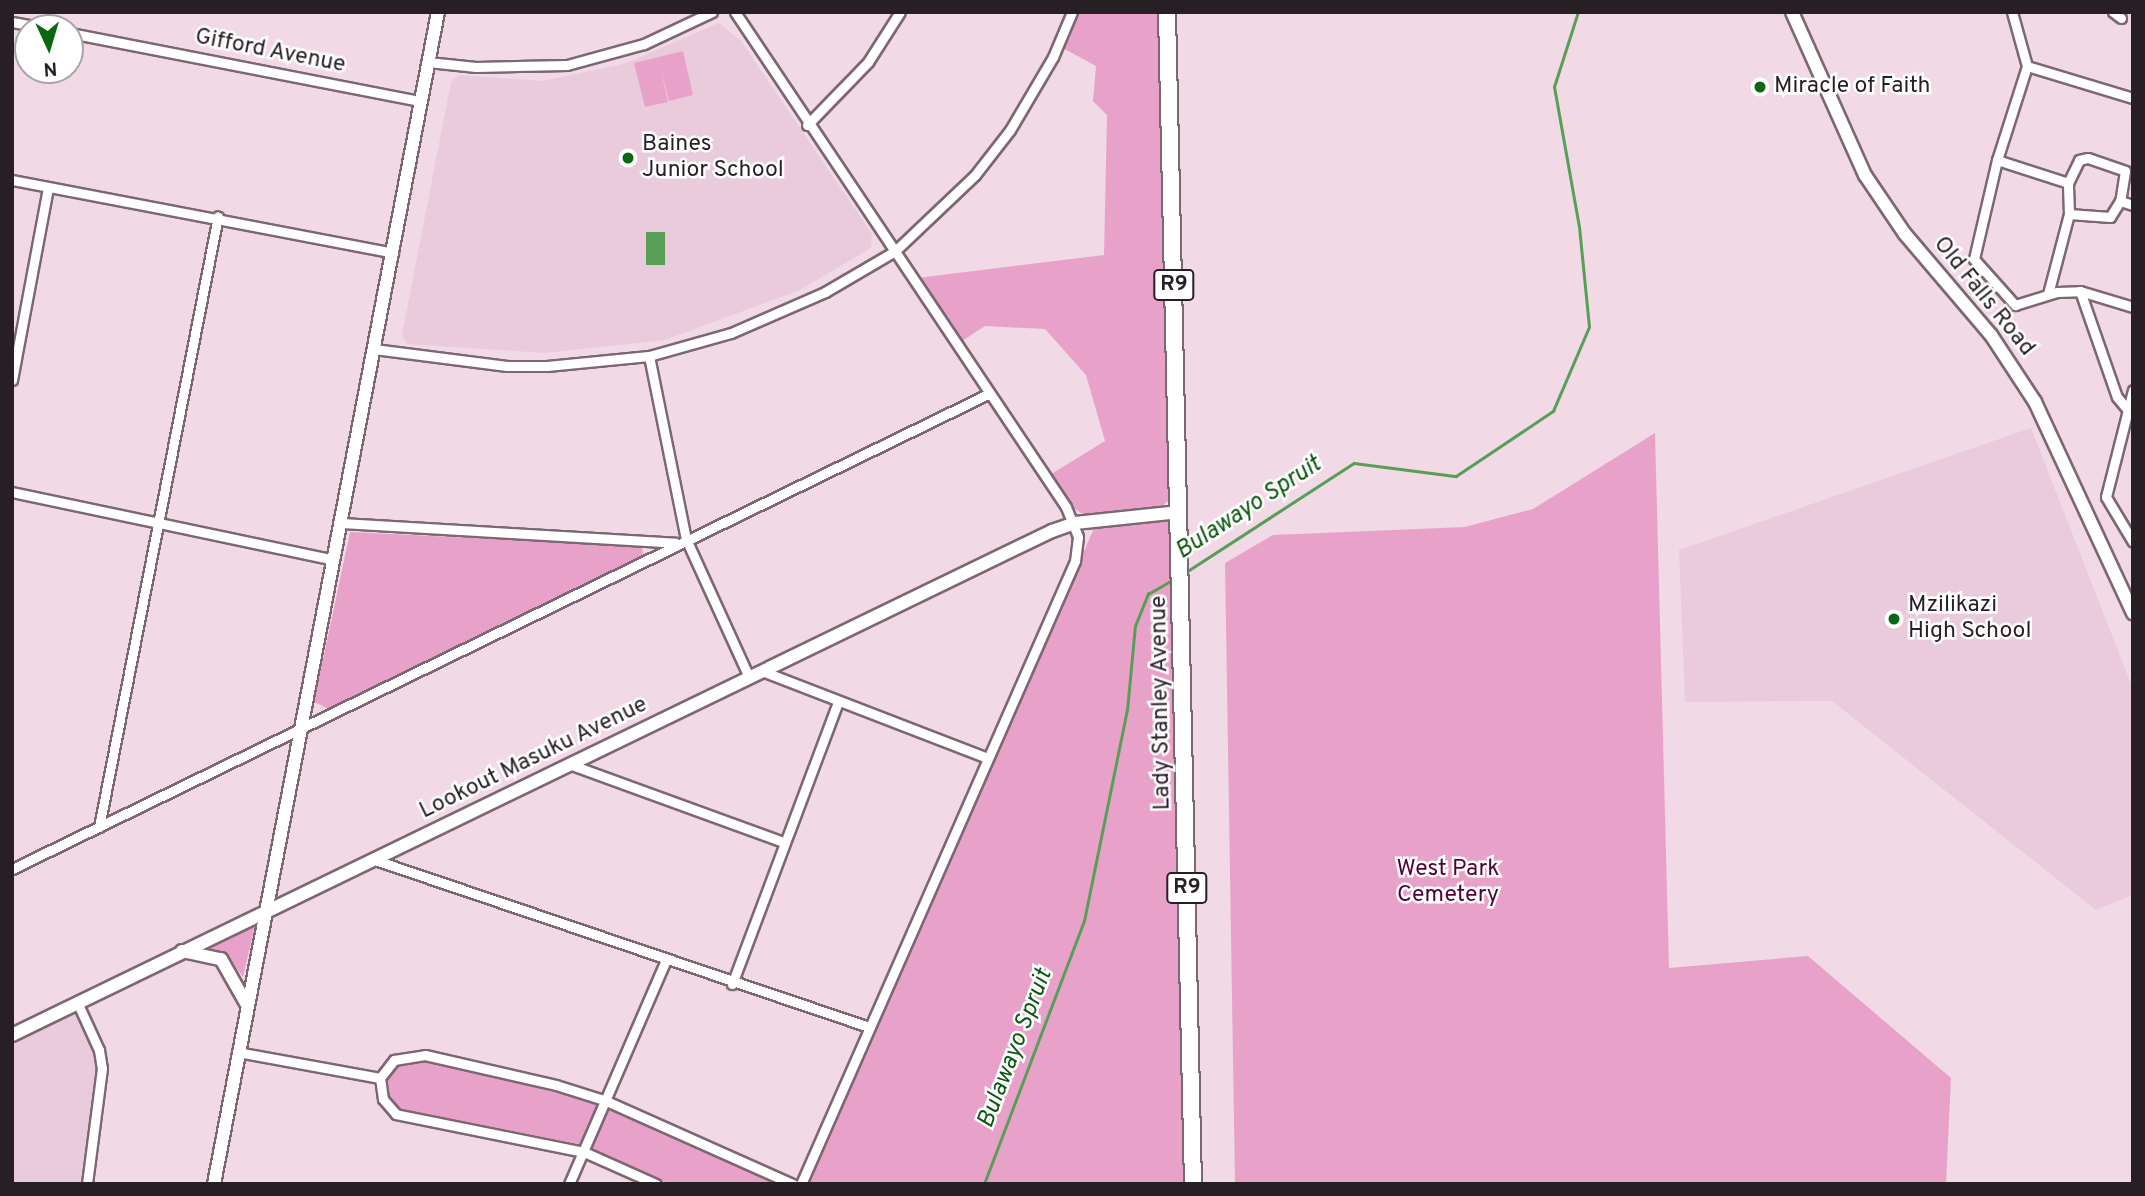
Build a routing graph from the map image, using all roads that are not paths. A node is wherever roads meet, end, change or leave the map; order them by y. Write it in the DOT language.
graph roads {
  1 [pos="438,12"];
  2 [pos="712,12"];
  3 [pos="735,12"];
  4 [pos="900,12"];
  5 [pos="1072,12"];
  6 [pos="1167,12"];
  7 [pos="1792,12"];
  8 [pos="2012,12"];
  9 [pos="84,36"];
  10 [pos="428,62"];
  11 [pos="2026,66"];
  12 [pos="2133,97"];
  13 [pos="421,101"];
  14 [pos="807,125"];
  15 [pos="1997,160"];
  16 [pos="12,180"];
  17 [pos="2068,183"];
  18 [pos="48,187"];
  19 [pos="2120,201"];
  20 [pos="2133,205"];
  21 [pos="2069,215"];
  22 [pos="218,216"];
  23 [pos="895,251"];
  24 [pos="393,253"];
  25 [pos="2080,291"];
  26 [pos="2048,294"];
  27 [pos="2133,307"];
  28 [pos="374,349"];
  29 [pos="649,356"];
  30 [pos="12,380"];
  31 [pos="2133,390"];
  32 [pos="988,394"];
  33 [pos="2127,410"];
  34 [pos="2128,426"];
  35 [pos="12,492"];
  36 [pos="1179,512"];
  37 [pos="156,520"];
  38 [pos="342,523"];
  39 [pos="1075,523"];
  40 [pos="686,539"];
  41 [pos="2133,542"];
  42 [pos="676,543"];
  43 [pos="334,560"];
  44 [pos="2128,587"];
  45 [pos="2133,614"];
  46 [pos="762,671"];
  47 [pos="749,677"];
  48 [pos="838,702"];
  49 [pos="299,730"];
  50 [pos="987,758"];
  51 [pos="569,764"];
  52 [pos="99,827"];
  53 [pos="783,842"];
  54 [pos="376,860"];
  55 [pos="12,869"];
  56 [pos="268,907"];
  57 [pos="181,951"];
  58 [pos="666,960"];
  59 [pos="732,984"];
  60 [pos="78,1004"];
  61 [pos="247,1005"];
  62 [pos="869,1027"];
  63 [pos="12,1035"];
  64 [pos="237,1052"];
  65 [pos="380,1078"];
  66 [pos="604,1100"];
  67 [pos="584,1152"];
  68 [pos="87,1184"];
  69 [pos="214,1184"];
  70 [pos="569,1184"];
  71 [pos="656,1184"];
  72 [pos="793,1184"];
  73 [pos="800,1184"];
  74 [pos="1194,1184"];
  1 -- 10 [label="street"];
  2 -- 10 [label="street"];
  3 -- 14 [label="street"];
  4 -- 14 [label="street"];
  5 -- 23 [label="street"];
  6 -- 36 [label="highway, Lady Stanley Avenue / R9"];
  7 -- 44 [label="street, Old Falls Road"];
  8 -- 11 [label="street"];
  9 -- 13 [label="street, Gifford Avenue"];
  10 -- 13 [label="street"];
  11 -- 12 [label="street"];
  11 -- 15 [label="street"];
  13 -- 24 [label="street"];
  14 -- 23 [label="street"];
  15 -- 17 [label="street"];
  15 -- 26 [label="street"];
  16 -- 18 [label="street"];
  17 -- 19 [label="street"];
  17 -- 21 [label="street"];
  18 -- 22 [label="street"];
  18 -- 30 [label="street"];
  19 -- 20 [label="street"];
  19 -- 21 [label="street"];
  21 -- 26 [label="street"];
  22 -- 24 [label="street"];
  22 -- 37 [label="street"];
  23 -- 29 [label="street"];
  23 -- 32 [label="street"];
  24 -- 28 [label="street"];
  25 -- 26 [label="street"];
  25 -- 27 [label="street"];
  25 -- 33 [label="street"];
  28 -- 29 [label="street"];
  28 -- 38 [label="street"];
  29 -- 40 [label="street"];
  31 -- 33 [label="street"];
  32 -- 39 [label="street"];
  32 -- 40 [label="street"];
  33 -- 34 [label="street"];
  34 -- 41 [label="street"];
  35 -- 37 [label="street"];
  36 -- 39 [label="street, Lookout Masuku Avenue"];
  36 -- 74 [label="highway, Lady Stanley Avenue / R9"];
  37 -- 43 [label="street"];
  37 -- 52 [label="street"];
  38 -- 42 [label="street"];
  38 -- 43 [label="street"];
  39 -- 46 [label="street, Lookout Masuku Avenue"];
  39 -- 50 [label="street"];
  40 -- 42 [label="street"];
  40 -- 47 [label="street"];
  42 -- 49 [label="street"];
  43 -- 49 [label="street"];
  44 -- 45 [label="street, Old Falls Road"];
  46 -- 47 [label="street, Lookout Masuku Avenue"];
  46 -- 48 [label="street"];
  47 -- 51 [label="street, Lookout Masuku Avenue"];
  48 -- 50 [label="street"];
  48 -- 53 [label="street"];
  49 -- 52 [label="street"];
  49 -- 56 [label="street"];
  50 -- 62 [label="street"];
  51 -- 53 [label="street"];
  51 -- 54 [label="street, Lookout Masuku Avenue"];
  52 -- 55 [label="street"];
  53 -- 59 [label="street"];
  54 -- 56 [label="street, Lookout Masuku Avenue"];
  54 -- 58 [label="street"];
  56 -- 57 [label="street, Lookout Masuku Avenue"];
  56 -- 61 [label="street"];
  57 -- 60 [label="street, Lookout Masuku Avenue"];
  57 -- 61 [label="street"];
  58 -- 59 [label="street"];
  58 -- 66 [label="street"];
  59 -- 62 [label="street"];
  60 -- 63 [label="street, Lookout Masuku Avenue"];
  60 -- 68 [label="street"];
  61 -- 64 [label="street"];
  62 -- 73 [label="street"];
  64 -- 65 [label="street"];
  64 -- 69 [label="street"];
  65 -- 66 [label="street"];
  65 -- 67 [label="street"];
  66 -- 67 [label="street"];
  66 -- 72 [label="street"];
  67 -- 70 [label="street"];
  67 -- 71 [label="street"];
}
